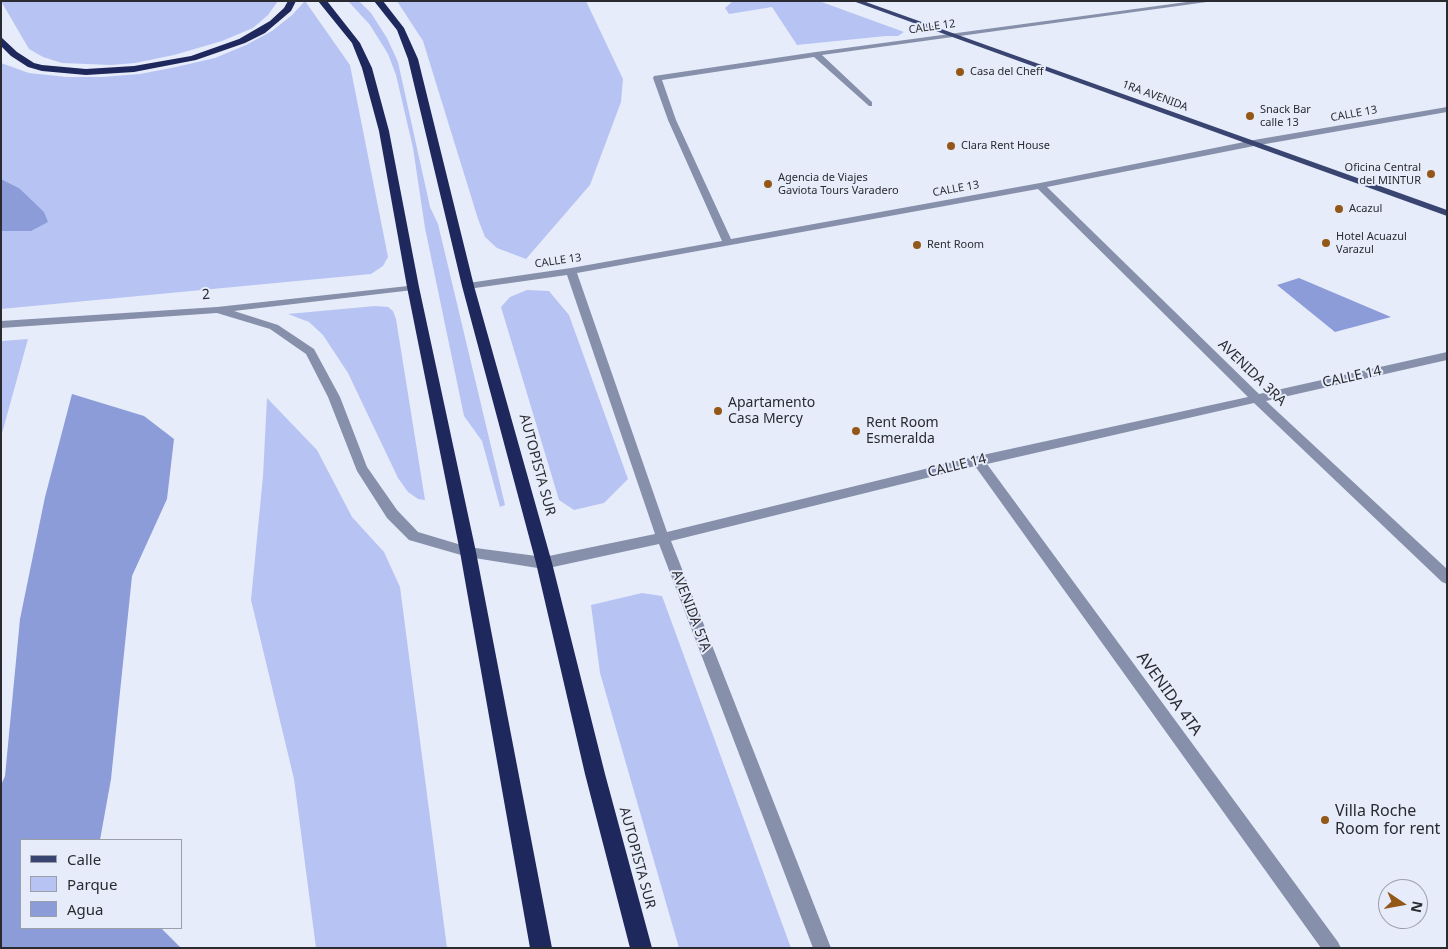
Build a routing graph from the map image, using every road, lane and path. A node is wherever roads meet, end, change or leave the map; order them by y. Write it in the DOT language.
graph roads {
  1 [pos="292,1"];
  2 [pos="322,1"];
  3 [pos="378,1"];
  4 [pos="856,1"];
  5 [pos="1211,1"];
  6 [pos="954,35"];
  7 [pos="1,40"];
  8 [pos="816,54"];
  9 [pos="869,104"];
  10 [pos="1447,109"];
  11 [pos="1254,144"];
  12 [pos="1040,186"];
  13 [pos="1447,213"];
  14 [pos="727,242"];
  15 [pos="571,271"];
  16 [pos="468,286"];
  17 [pos="413,287"];
  18 [pos="217,310"];
  19 [pos="1,325"];
  20 [pos="1447,356"];
  21 [pos="1256,398"];
  22 [pos="978,461"];
  23 [pos="663,538"];
  24 [pos="468,552"];
  25 [pos="544,563"];
  26 [pos="1447,578"];
  27 [pos="541,948"];
  28 [pos="641,948"];
  29 [pos="822,948"];
  30 [pos="1332,948"];
  1 -- 7 [label="highway"];
  2 -- 17 [label="highway"];
  3 -- 16 [label="highway, AUTOPISTA SUR"];
  4 -- 6 [label="main road, 1RA AVENIDA"];
  5 -- 6 [label="street, CALLE 12"];
  6 -- 8 [label="street, CALLE 12"];
  6 -- 11 [label="main road, 1RA AVENIDA"];
  8 -- 9 [label="street"];
  8 -- 14 [label="street, CALLE 12"];
  10 -- 11 [label="street, CALLE 13"];
  11 -- 12 [label="street, CALLE 13"];
  11 -- 13 [label="main road, 1RA AVENIDA"];
  12 -- 14 [label="street, CALLE 13"];
  12 -- 21 [label="street, AVENIDA 3RA"];
  14 -- 15 [label="street, CALLE 13"];
  15 -- 16 [label="street, CALLE 13"];
  15 -- 23 [label="street, AVENIDA 5TA"];
  16 -- 25 [label="highway, AUTOPISTA SUR"];
  17 -- 18 [label="street, 2"];
  17 -- 24 [label="highway"];
  18 -- 19 [label="street, 2"];
  18 -- 24 [label="street, CALLE 14"];
  20 -- 21 [label="street, CALLE 14"];
  21 -- 22 [label="street, CALLE 14"];
  21 -- 26 [label="street, AVENIDA 3RA"];
  22 -- 23 [label="street, CALLE 14"];
  22 -- 30 [label="street, AVENIDA 4TA"];
  23 -- 25 [label="street, CALLE 14"];
  23 -- 29 [label="street, AVENIDA 5TA"];
  24 -- 25 [label="street, CALLE 14"];
  24 -- 27 [label="highway"];
  25 -- 28 [label="highway, AUTOPISTA SUR"];
}
